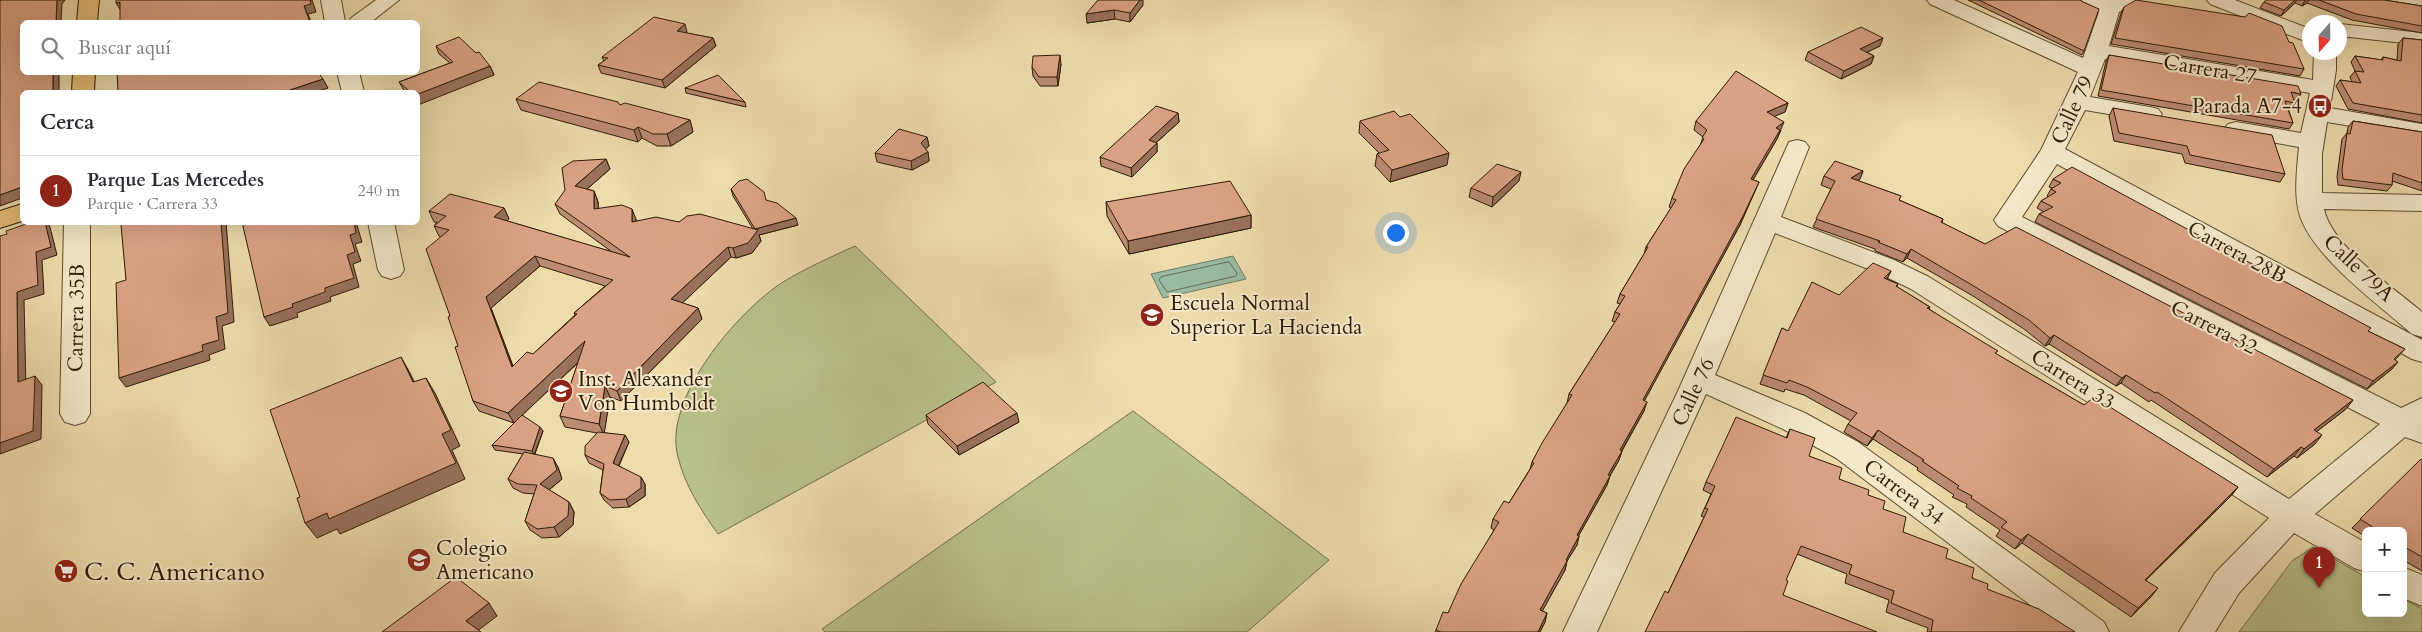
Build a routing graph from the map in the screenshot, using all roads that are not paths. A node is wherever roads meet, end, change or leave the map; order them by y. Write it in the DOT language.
graph roads {
  1 [pos="89,0"];
  2 [pos="331,0"];
  3 [pos="389,0"];
  4 [pos="1937,0"];
  5 [pos="2088,0"];
  6 [pos="2217,0"];
  7 [pos="2386,0"];
  8 [pos="2119,4"];
  9 [pos="2422,5"];
  10 [pos="87,20"];
  11 [pos="335,20"];
  12 [pos="361,20"];
  13 [pos="2347,31"];
  14 [pos="2302,35"];
  15 [pos="2422,39"];
  16 [pos="2325,60"];
  17 [pos="2094,61"];
  18 [pos="84,75"];
  19 [pos="349,75"];
  20 [pos="2321,88"];
  21 [pos="83,90"];
  22 [pos="352,90"];
  23 [pos="2078,102"];
  24 [pos="2316,113"];
  25 [pos="2174,118"];
  26 [pos="2212,125"];
  27 [pos="2422,131"];
  28 [pos="2311,142"];
  29 [pos="1797,147"];
  30 [pos="2052,152"];
  31 [pos="2310,201"];
  32 [pos="2422,203"];
  33 [pos="20,213"];
  34 [pos="0,220"];
  35 [pos="2007,220"];
  36 [pos="1768,221"];
  37 [pos="77,225"];
  38 [pos="382,225"];
  39 [pos="391,270"];
  40 [pos="2422,327"];
  41 [pos="2422,352"];
  42 [pos="1700,380"];
  43 [pos="75,414"];
  44 [pos="2415,421"];
  45 [pos="2291,516"];
  46 [pos="2362,558"];
  47 [pos="2407,583"];
  48 [pos="2422,592"];
  49 [pos="1580,632"];
  50 [pos="2092,632"];
  51 [pos="2196,632"];
  1 -- 10 [label="main road"];
  2 -- 11 [label="street"];
  3 -- 12 [label="street"];
  4 -- 17 [label="street, Carrera 27"];
  5 -- 8 [label="street"];
  6 -- 14 [label="street"];
  7 -- 9 [label="street"];
  8 -- 17 [label="street, Calle 79"];
  13 -- 15 [label="street"];
  16 -- 20 [label="street, Calle 79A"];
  17 -- 20 [label="street, Carrera 27"];
  17 -- 23 [label="street, Calle 79"];
  18 -- 21 [label="main road"];
  19 -- 22 [label="street"];
  20 -- 24 [label="street, Calle 79A"];
  23 -- 25 [label="street"];
  23 -- 30 [label="street, Calle 79"];
  24 -- 27 [label="street"];
  24 -- 28 [label="street, Calle 79A"];
  26 -- 28 [label="street"];
  28 -- 31 [label="street, Calle 79A"];
  29 -- 36 [label="street, Calle 76"];
  30 -- 35 [label="street, Calle 79"];
  30 -- 41 [label="street, Carrera 28B"];
  31 -- 32 [label="street"];
  31 -- 40 [label="street, Calle 79A"];
  33 -- 34 [label="main road"];
  35 -- 44 [label="street, Carrera 32"];
  36 -- 42 [label="street, Calle 76"];
  36 -- 45 [label="street, Carrera 33"];
  37 -- 43 [label="street, Carrera 35B"];
  38 -- 39 [label="street"];
  42 -- 49 [label="street, Calle 76"];
  42 -- 50 [label="street, Carrera 34"];
  44 -- 45 [label="street"];
  45 -- 46 [label="street, Carrera 33"];
  45 -- 51 [label="street"];
  47 -- 48 [label="street"];
}
